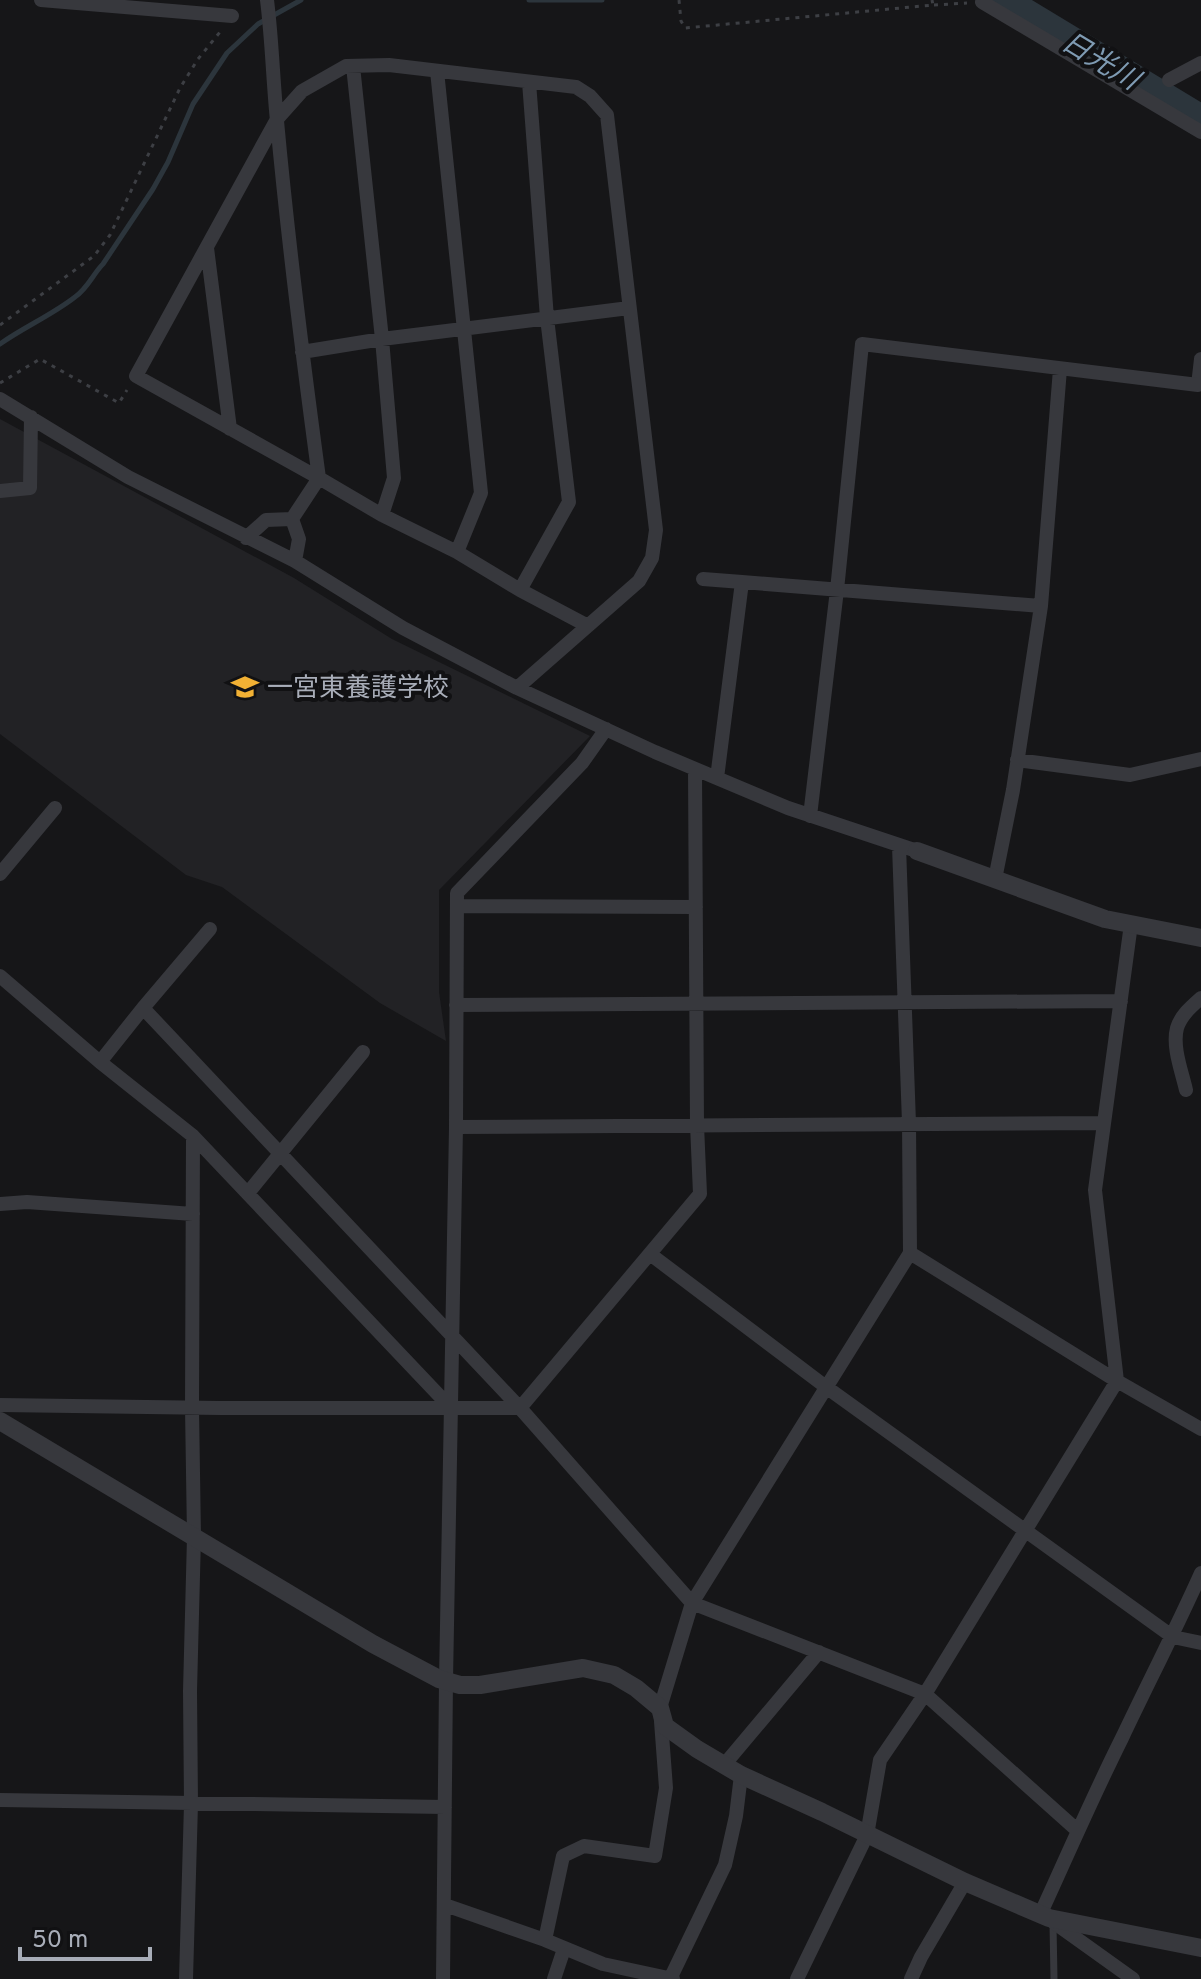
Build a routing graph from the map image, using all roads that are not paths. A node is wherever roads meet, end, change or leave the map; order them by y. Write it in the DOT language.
graph roads {
  1 [pos="41,0"];
  2 [pos="67,1"];
  3 [pos="267,2"];
  4 [pos="982,2"];
  5 [pos="232,16"];
  6 [pos="1201,63"];
  7 [pos="353,66"];
  8 [pos="437,71"];
  9 [pos="1169,80"];
  10 [pos="529,82"];
  11 [pos="277,119"];
  12 [pos="1201,132"];
  13 [pos="207,248"];
  14 [pos="629,308"];
  15 [pos="547,318"];
  16 [pos="464,329"];
  17 [pos="382,339"];
  18 [pos="302,352"];
  19 [pos="1201,359"];
  20 [pos="1060,369"];
  21 [pos="0,399"];
  22 [pos="31,417"];
  23 [pos="230,429"];
  24 [pos="319,478"];
  25 [pos="0,491"];
  26 [pos="382,515"];
  27 [pos="292,519"];
  28 [pos="246,538"];
  29 [pos="457,552"];
  30 [pos="295,561"];
  31 [pos="703,579"];
  32 [pos="742,582"];
  33 [pos="520,590"];
  34 [pos="837,590"];
  35 [pos="1041,606"];
  36 [pos="588,626"];
  37 [pos="517,688"];
  38 [pos="606,729"];
  39 [pos="1201,759"];
  40 [pos="1017,760"];
  41 [pos="695,769"];
  42 [pos="717,778"];
  43 [pos="55,808"];
  44 [pos="810,816"];
  45 [pos="908,849"];
  46 [pos="0,874"];
  47 [pos="995,879"];
  48 [pos="458,906"];
  49 [pos="696,907"];
  50 [pos="1131,924"];
  51 [pos="210,929"];
  52 [pos="1201,938"];
  53 [pos="0,976"];
  54 [pos="1201,998"];
  55 [pos="1121,1001"];
  56 [pos="696,1004"];
  57 [pos="906,1004"];
  58 [pos="456,1005"];
  59 [pos="143,1008"];
  60 [pos="363,1052"];
  61 [pos="100,1062"];
  62 [pos="1186,1090"];
  63 [pos="909,1123"];
  64 [pos="1104,1123"];
  65 [pos="697,1125"];
  66 [pos="456,1127"];
  67 [pos="193,1136"];
  68 [pos="281,1152"];
  69 [pos="248,1193"];
  70 [pos="0,1204"];
  71 [pos="193,1214"];
  72 [pos="910,1253"];
  73 [pos="650,1254"];
  74 [pos="452,1335"];
  75 [pos="1117,1381"];
  76 [pos="826,1387"];
  77 [pos="0,1405"];
  78 [pos="192,1408"];
  79 [pos="451,1408"];
  80 [pos="520,1408"];
  81 [pos="0,1421"];
  82 [pos="1201,1429"];
  83 [pos="1026,1530"];
  84 [pos="194,1537"];
  85 [pos="1201,1573"];
  86 [pos="692,1603"];
  87 [pos="1173,1637"];
  88 [pos="1201,1643"];
  89 [pos="819,1652"];
  90 [pos="446,1681"];
  91 [pos="925,1694"];
  92 [pos="660,1708"];
  93 [pos="724,1765"];
  94 [pos="741,1775"];
  95 [pos="0,1800"];
  96 [pos="191,1804"];
  97 [pos="445,1807"];
  98 [pos="1078,1831"];
  99 [pos="867,1835"];
  100 [pos="965,1882"];
  101 [pos="445,1905"];
  102 [pos="1047,1918"];
  103 [pos="545,1940"];
  104 [pos="1201,1948"];
  105 [pos="564,1949"];
  106 [pos="186,1979"];
  107 [pos="443,1979"];
  108 [pos="554,1979"];
  109 [pos="671,1979"];
  110 [pos="797,1979"];
  111 [pos="911,1979"];
  112 [pos="1054,1979"];
  113 [pos="1133,1979"];
  1 -- 2 [label="street"];
  2 -- 5 [label="street"];
  3 -- 11 [label="street"];
  4 -- 12 [label="street"];
  6 -- 9 [label="street"];
  7 -- 8 [label="street"];
  7 -- 11 [label="street"];
  7 -- 17 [label="street"];
  8 -- 10 [label="street"];
  8 -- 16 [label="street"];
  10 -- 14 [label="street"];
  10 -- 15 [label="street"];
  11 -- 13 [label="street"];
  11 -- 18 [label="street"];
  13 -- 23 [label="street"];
  13 -- 23 [label="street"];
  14 -- 15 [label="street"];
  14 -- 36 [label="street"];
  15 -- 16 [label="street"];
  15 -- 33 [label="street"];
  16 -- 17 [label="street"];
  16 -- 29 [label="street"];
  17 -- 18 [label="street"];
  17 -- 26 [label="street"];
  18 -- 24 [label="street"];
  19 -- 20 [label="street"];
  20 -- 34 [label="street"];
  20 -- 35 [label="street"];
  21 -- 22 [label="street"];
  22 -- 25 [label="street"];
  22 -- 28 [label="street"];
  23 -- 24 [label="street"];
  24 -- 26 [label="street"];
  24 -- 27 [label="street"];
  26 -- 29 [label="street"];
  27 -- 28 [label="street"];
  27 -- 30 [label="street"];
  28 -- 30 [label="street"];
  29 -- 33 [label="street"];
  30 -- 37 [label="street"];
  31 -- 32 [label="street"];
  32 -- 34 [label="street"];
  32 -- 42 [label="street"];
  33 -- 36 [label="street"];
  34 -- 35 [label="street"];
  34 -- 44 [label="street"];
  35 -- 40 [label="street"];
  36 -- 37 [label="street"];
  37 -- 38 [label="street"];
  38 -- 41 [label="street"];
  38 -- 48 [label="street"];
  39 -- 40 [label="street"];
  40 -- 47 [label="street"];
  41 -- 42 [label="street"];
  41 -- 49 [label="street"];
  42 -- 44 [label="street"];
  43 -- 46 [label="street"];
  44 -- 45 [label="street"];
  45 -- 47 [label="street"];
  45 -- 57 [label="street"];
  47 -- 50 [label="street"];
  48 -- 49 [label="street"];
  48 -- 58 [label="street"];
  49 -- 56 [label="street"];
  50 -- 52 [label="street"];
  50 -- 55 [label="street"];
  51 -- 59 [label="street"];
  53 -- 61 [label="street"];
  54 -- 62 [label="street"];
  55 -- 57 [label="street"];
  55 -- 64 [label="street"];
  56 -- 57 [label="street"];
  56 -- 58 [label="street"];
  56 -- 65 [label="street"];
  57 -- 63 [label="street"];
  58 -- 66 [label="street"];
  59 -- 61 [label="street"];
  59 -- 68 [label="street"];
  60 -- 68 [label="street"];
  61 -- 67 [label="street"];
  63 -- 64 [label="street"];
  63 -- 65 [label="street"];
  63 -- 72 [label="street"];
  64 -- 75 [label="street"];
  65 -- 66 [label="street"];
  65 -- 73 [label="street"];
  66 -- 74 [label="street"];
  67 -- 69 [label="street"];
  67 -- 71 [label="street"];
  68 -- 69 [label="street"];
  68 -- 74 [label="street"];
  69 -- 79 [label="street"];
  70 -- 71 [label="street"];
  71 -- 78 [label="street"];
  72 -- 75 [label="street"];
  72 -- 76 [label="street"];
  73 -- 76 [label="street"];
  73 -- 80 [label="street"];
  74 -- 79 [label="street"];
  74 -- 80 [label="street"];
  75 -- 82 [label="street"];
  75 -- 83 [label="street"];
  76 -- 83 [label="street"];
  76 -- 86 [label="street"];
  77 -- 78 [label="street"];
  78 -- 79 [label="street"];
  78 -- 84 [label="street"];
  79 -- 80 [label="street"];
  79 -- 90 [label="street"];
  80 -- 86 [label="street"];
  81 -- 84 [label="street"];
  83 -- 87 [label="street"];
  83 -- 91 [label="street"];
  84 -- 90 [label="street"];
  84 -- 96 [label="street"];
  85 -- 87 [label="street"];
  86 -- 89 [label="street"];
  86 -- 92 [label="street"];
  87 -- 88 [label="street"];
  87 -- 98 [label="street"];
  89 -- 91 [label="street"];
  89 -- 93 [label="street"];
  90 -- 92 [label="street"];
  90 -- 97 [label="street"];
  91 -- 98 [label="street"];
  91 -- 99 [label="street"];
  92 -- 93 [label="street"];
  92 -- 103 [label="street"];
  93 -- 94 [label="street"];
  94 -- 99 [label="street"];
  94 -- 109 [label="street"];
  95 -- 96 [label="street"];
  96 -- 97 [label="street"];
  96 -- 106 [label="street"];
  97 -- 101 [label="street"];
  98 -- 102 [label="street"];
  99 -- 100 [label="street"];
  99 -- 110 [label="street"];
  100 -- 102 [label="street"];
  100 -- 111 [label="street"];
  101 -- 103 [label="street"];
  101 -- 107 [label="street"];
  102 -- 104 [label="street"];
  102 -- 112 [label="lane"];
  102 -- 113 [label="street"];
  103 -- 105 [label="street"];
  105 -- 108 [label="street"];
  105 -- 109 [label="street"];
}
